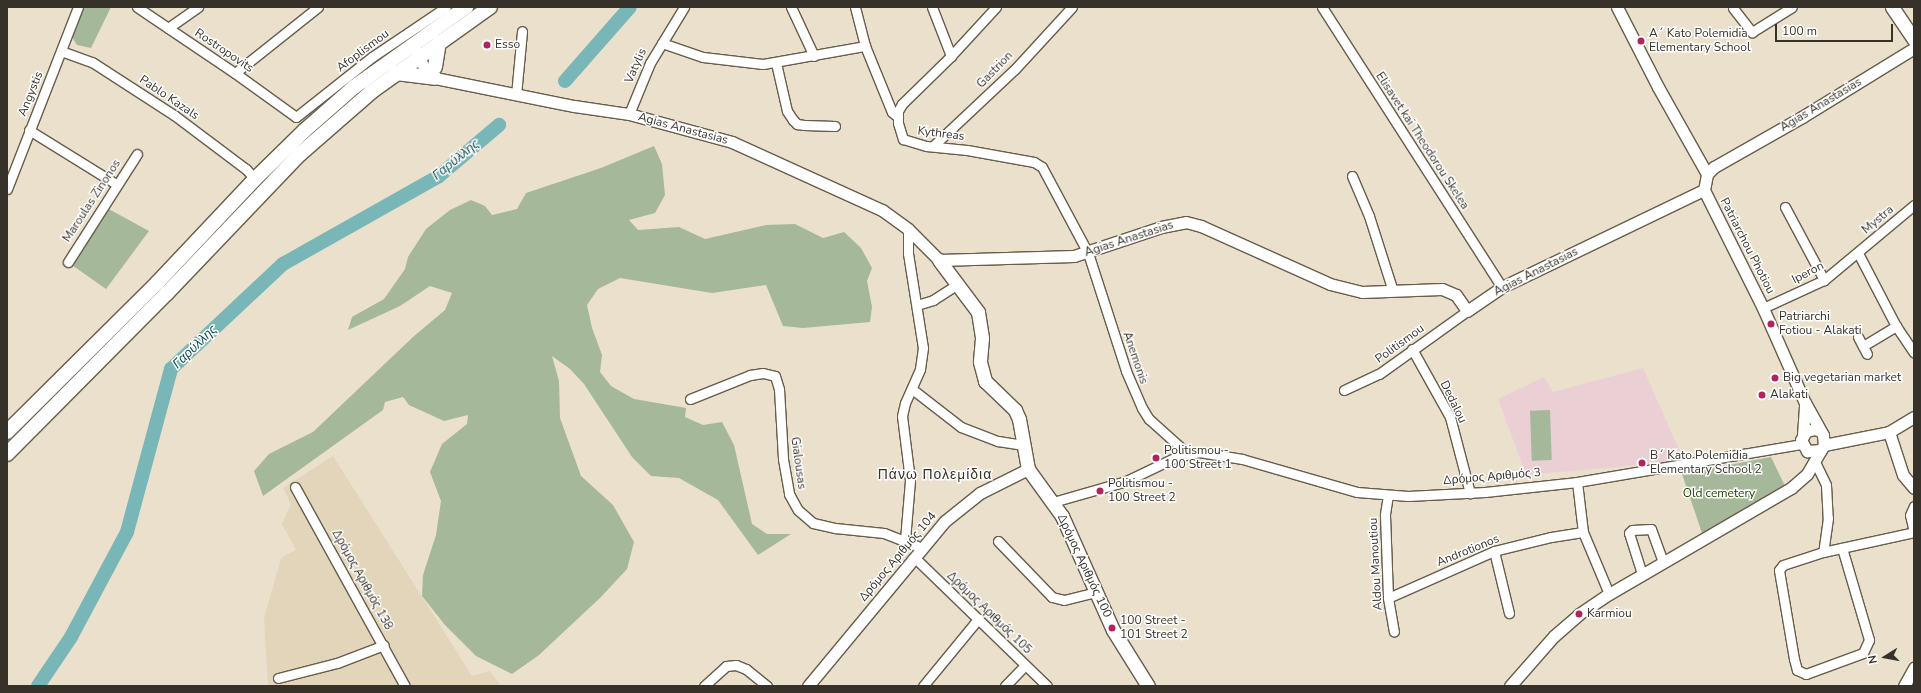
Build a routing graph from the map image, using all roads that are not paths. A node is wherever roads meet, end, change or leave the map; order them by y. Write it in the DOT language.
graph roads {
  1 [pos="78,7"];
  2 [pos="136,7"];
  3 [pos="198,7"];
  4 [pos="318,7"];
  5 [pos="446,7"];
  6 [pos="466,7"];
  7 [pos="490,7"];
  8 [pos="684,7"];
  9 [pos="792,7"];
  10 [pos="854,7"];
  11 [pos="932,7"];
  12 [pos="1072,7"];
  13 [pos="1322,7"];
  14 [pos="1618,7"];
  15 [pos="1792,7"];
  16 [pos="1892,7"];
  17 [pos="1733,8"];
  18 [pos="994,10"];
  19 [pos="168,28"];
  20 [pos="522,30"];
  21 [pos="1914,40"];
  22 [pos="439,42"];
  23 [pos="662,43"];
  24 [pos="865,46"];
  25 [pos="1914,48"];
  26 [pos="61,51"];
  27 [pos="419,51"];
  28 [pos="814,56"];
  29 [pos="952,56"];
  30 [pos="776,62"];
  31 [pos="236,72"];
  32 [pos="396,73"];
  33 [pos="438,75"];
  34 [pos="516,95"];
  35 [pos="629,114"];
  36 [pos="296,117"];
  37 [pos="898,117"];
  38 [pos="834,126"];
  39 [pos="29,130"];
  40 [pos="933,146"];
  41 [pos="136,154"];
  42 [pos="11,166"];
  43 [pos="1707,174"];
  44 [pos="1352,176"];
  45 [pos="254,179"];
  46 [pos="116,184"];
  47 [pos="7,189"];
  48 [pos="1704,190"];
  49 [pos="1914,206"];
  50 [pos="1785,207"];
  51 [pos="908,229"];
  52 [pos="1088,253"];
  53 [pos="1858,253"];
  54 [pos="939,260"];
  55 [pos="68,262"];
  56 [pos="1824,280"];
  57 [pos="958,284"];
  58 [pos="1502,287"];
  59 [pos="1393,291"];
  60 [pos="917,305"];
  61 [pos="1763,308"];
  62 [pos="1467,311"];
  63 [pos="1896,326"];
  64 [pos="1858,337"];
  65 [pos="1412,350"];
  66 [pos="1914,353"];
  67 [pos="912,389"];
  68 [pos="1344,390"];
  69 [pos="690,399"];
  70 [pos="1806,403"];
  71 [pos="1914,417"];
  72 [pos="1820,431"];
  73 [pos="7,432"];
  74 [pos="1889,432"];
  75 [pos="1804,443"];
  76 [pos="1022,445"];
  77 [pos="1822,448"];
  78 [pos="7,454"];
  79 [pos="1188,454"];
  80 [pos="1812,465"];
  81 [pos="1028,469"];
  82 [pos="1577,482"];
  83 [pos="1912,484"];
  84 [pos="295,487"];
  85 [pos="1470,493"];
  86 [pos="1388,495"];
  87 [pos="1053,502"];
  88 [pos="1914,506"];
  89 [pos="1583,532"];
  90 [pos="1914,532"];
  91 [pos="905,540"];
  92 [pos="998,541"];
  93 [pos="922,548"];
  94 [pos="1842,548"];
  95 [pos="1494,552"];
  96 [pos="1823,552"];
  97 [pos="914,557"];
  98 [pos="1663,562"];
  99 [pos="1642,574"];
  100 [pos="1095,592"];
  101 [pos="1609,594"];
  102 [pos="1388,598"];
  103 [pos="1509,613"];
  104 [pos="978,618"];
  105 [pos="1394,631"];
  106 [pos="384,645"];
  107 [pos="1025,665"];
  108 [pos="1914,668"];
  109 [pos="278,678"];
  110 [pos="406,686"];
  111 [pos="704,686"];
  112 [pos="767,686"];
  113 [pos="808,686"];
  114 [pos="923,686"];
  115 [pos="1005,686"];
  116 [pos="1047,686"];
  117 [pos="1148,686"];
  118 [pos="1510,686"];
  119 [pos="1904,686"];
  1 -- 26 [label="street, Angystis"];
  2 -- 19 [label="street, Rostropovits"];
  3 -- 19 [label="street"];
  4 -- 31 [label="street"];
  5 -- 36 [label="street, Afoplismou"];
  6 -- 27 [label="main road"];
  7 -- 22 [label="main road"];
  8 -- 23 [label="street"];
  9 -- 28 [label="street"];
  10 -- 24 [label="street"];
  11 -- 29 [label="street"];
  12 -- 40 [label="street, Gastrion"];
  13 -- 58 [label="street, Elisavet kai Theodorou Skelea"];
  14 -- 43 [label="street"];
  15 -- 17 [label="street"];
  16 -- 21 [label="main road"];
  18 -- 29 [label="street"];
  19 -- 31 [label="street, Rostropovits"];
  20 -- 34 [label="street"];
  22 -- 27 [label="main road"];
  22 -- 33 [label="main road"];
  23 -- 30 [label="street, Vatylis"];
  23 -- 35 [label="street, Vatylis"];
  24 -- 28 [label="street, Vatylis"];
  24 -- 37 [label="street"];
  25 -- 43 [label="street, Agias Anastasias"];
  26 -- 39 [label="street, Angystis"];
  26 -- 45 [label="street, Pablo Kazals"];
  27 -- 32 [label="main road"];
  27 -- 33 [label="street"];
  27 -- 45 [label="main road"];
  28 -- 30 [label="street, Vatylis"];
  29 -- 37 [label="street"];
  30 -- 38 [label="street"];
  31 -- 36 [label="street, Rostropovits"];
  32 -- 33 [label="main road"];
  32 -- 78 [label="main road"];
  33 -- 34 [label="street, Agias Anastasias"];
  34 -- 35 [label="street, Agias Anastasias"];
  35 -- 51 [label="street, Agias Anastasias"];
  37 -- 40 [label="street, Kythreas"];
  39 -- 42 [label="street, Angystis"];
  39 -- 46 [label="street"];
  40 -- 52 [label="street, Kythreas"];
  41 -- 46 [label="street, Maroulas Zinonos"];
  42 -- 47 [label="street, Angystis"];
  43 -- 48 [label="street"];
  44 -- 59 [label="street"];
  45 -- 73 [label="main road"];
  46 -- 55 [label="street, Maroulas Zinonos"];
  48 -- 58 [label="street, Agias Anastasias"];
  48 -- 61 [label="street, Patriarchou Photiou"];
  49 -- 53 [label="street, Mystra"];
  50 -- 56 [label="street"];
  51 -- 54 [label="street, Agias Anastasias"];
  51 -- 60 [label="street"];
  52 -- 54 [label="street, Agias Anastasias"];
  52 -- 59 [label="street, Agias Anastasias"];
  52 -- 79 [label="street, Anemonis"];
  53 -- 56 [label="street, Iperon"];
  53 -- 63 [label="street"];
  54 -- 57 [label="main road, Agias Anastasias"];
  56 -- 61 [label="street, Iperon"];
  57 -- 60 [label="street"];
  57 -- 76 [label="main road, Agias Anastasias"];
  58 -- 62 [label="street, Agias Anastasias"];
  59 -- 62 [label="street, Agias Anastasias"];
  60 -- 67 [label="street"];
  61 -- 70 [label="street, Patriarchou Photiou"];
  62 -- 65 [label="street, Politismou"];
  63 -- 64 [label="street"];
  63 -- 66 [label="street"];
  65 -- 68 [label="street, Politismou"];
  65 -- 85 [label="street, Dedalou"];
  67 -- 76 [label="street"];
  67 -- 91 [label="street"];
  69 -- 91 [label="street, Gialousas"];
  70 -- 72 [label="street, Patriarchou Photiou"];
  70 -- 75 [label="street, Patriarchou Photiou"];
  71 -- 74 [label="street"];
  72 -- 75 [label="street"];
  72 -- 77 [label="street, Patriarchou Photiou"];
  74 -- 77 [label="street"];
  74 -- 83 [label="street"];
  75 -- 77 [label="street"];
  75 -- 80 [label="street"];
  75 -- 82 [label="street, Δρόμος Αριθμός 3"];
  76 -- 81 [label="main road, Agias Anastasias"];
  77 -- 80 [label="street"];
  79 -- 86 [label="street, Δρόμος Αριθμός 3"];
  79 -- 87 [label="street"];
  80 -- 96 [label="street"];
  80 -- 98 [label="street"];
  81 -- 87 [label="main road, Δρόμος Αριθμός 100"];
  81 -- 93 [label="street, Δρόμος Αριθμός 104"];
  82 -- 85 [label="street, Δρόμος Αριθμός 3"];
  82 -- 89 [label="street"];
  84 -- 106 [label="street, Δρόμος Αριθμός 138"];
  85 -- 86 [label="street, Δρόμος Αριθμός 3"];
  86 -- 102 [label="street, Aldou Manoutiou"];
  87 -- 100 [label="main road, Δρόμος Αριθμός 100"];
  88 -- 90 [label="street"];
  89 -- 95 [label="street, Androtionos"];
  89 -- 101 [label="street"];
  90 -- 94 [label="street"];
  91 -- 93 [label="street, Gialousas"];
  92 -- 100 [label="street"];
  93 -- 97 [label="street, Δρόμος Αριθμός 104"];
  94 -- 96 [label="street"];
  94 -- 96 [label="street"];
  95 -- 102 [label="street, Androtionos"];
  95 -- 103 [label="street"];
  97 -- 104 [label="street, Δρόμος Αριθμός 105"];
  97 -- 113 [label="street, Δρόμος Αριθμός 104"];
  98 -- 99 [label="street"];
  98 -- 99 [label="street"];
  99 -- 101 [label="street"];
  100 -- 117 [label="main road, Δρόμος Αριθμός 100"];
  101 -- 118 [label="street"];
  102 -- 105 [label="street, Aldou Manoutiou"];
  104 -- 107 [label="street, Δρόμος Αριθμός 105"];
  104 -- 114 [label="street"];
  106 -- 109 [label="street"];
  106 -- 110 [label="street, Δρόμος Αριθμός 138"];
  107 -- 115 [label="street"];
  107 -- 116 [label="street, Δρόμος Αριθμός 105"];
  108 -- 119 [label="street"];
  111 -- 112 [label="street"];
}
